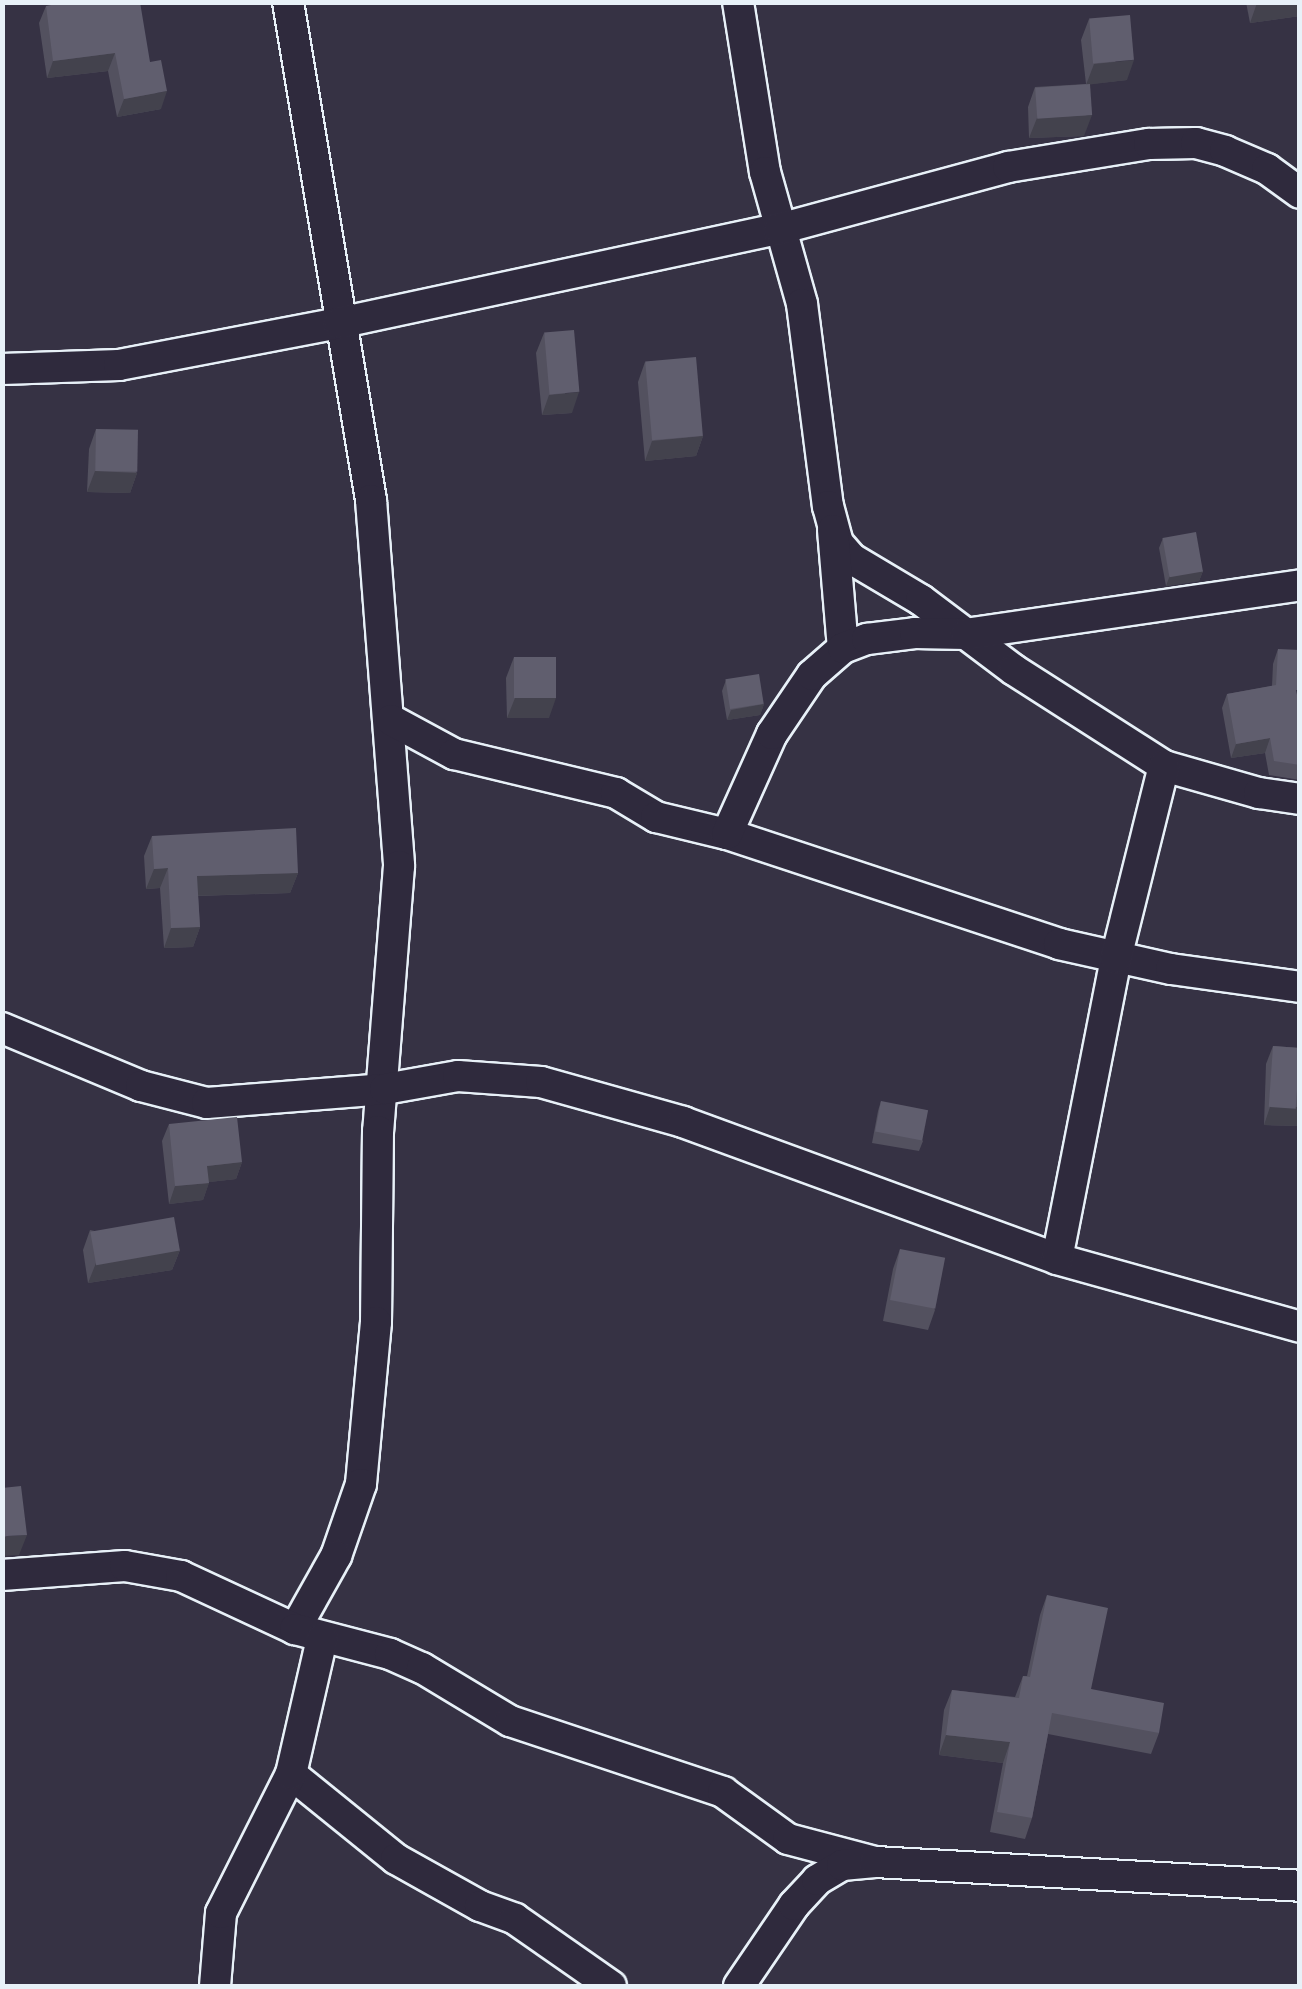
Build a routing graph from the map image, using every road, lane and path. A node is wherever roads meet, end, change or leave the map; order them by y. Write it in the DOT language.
graph roads {
  1 [pos="288,2"];
  2 [pos="738,2"];
  3 [pos="1300,192"];
  4 [pos="780,230"];
  5 [pos="340,323"];
  6 [pos="2,369"];
  7 [pos="833,527"];
  8 [pos="1300,585"];
  9 [pos="966,634"];
  10 [pos="843,648"];
  11 [pos="392,720"];
  12 [pos="1164,766"];
  13 [pos="1300,798"];
  14 [pos="727,834"];
  15 [pos="1116,958"];
  16 [pos="1300,987"];
  17 [pos="2,1028"];
  18 [pos="385,1088"];
  19 [pos="1057,1259"];
  20 [pos="1300,1327"];
  21 [pos="2,1575"];
  22 [pos="309,1634"];
  23 [pos="291,1774"];
  24 [pos="874,1862"];
  25 [pos="1300,1886"];
  26 [pos="215,1986"];
  27 [pos="611,1986"];
  28 [pos="739,1986"];
  1 -- 5 [label="street"];
  2 -- 4 [label="street"];
  3 -- 4 [label="street"];
  4 -- 5 [label="street"];
  4 -- 7 [label="street"];
  5 -- 6 [label="street"];
  5 -- 11 [label="street"];
  7 -- 9 [label="street"];
  7 -- 10 [label="street"];
  8 -- 9 [label="street"];
  9 -- 10 [label="street"];
  9 -- 12 [label="street"];
  10 -- 14 [label="street"];
  11 -- 14 [label="street"];
  11 -- 18 [label="street"];
  12 -- 13 [label="street"];
  12 -- 15 [label="street"];
  14 -- 15 [label="street"];
  15 -- 16 [label="street"];
  15 -- 19 [label="street"];
  17 -- 18 [label="street"];
  18 -- 19 [label="street"];
  18 -- 22 [label="street"];
  19 -- 20 [label="street"];
  21 -- 22 [label="street"];
  22 -- 23 [label="street"];
  22 -- 24 [label="street"];
  23 -- 26 [label="street"];
  23 -- 27 [label="street"];
  24 -- 25 [label="street"];
  24 -- 28 [label="street"];
}
